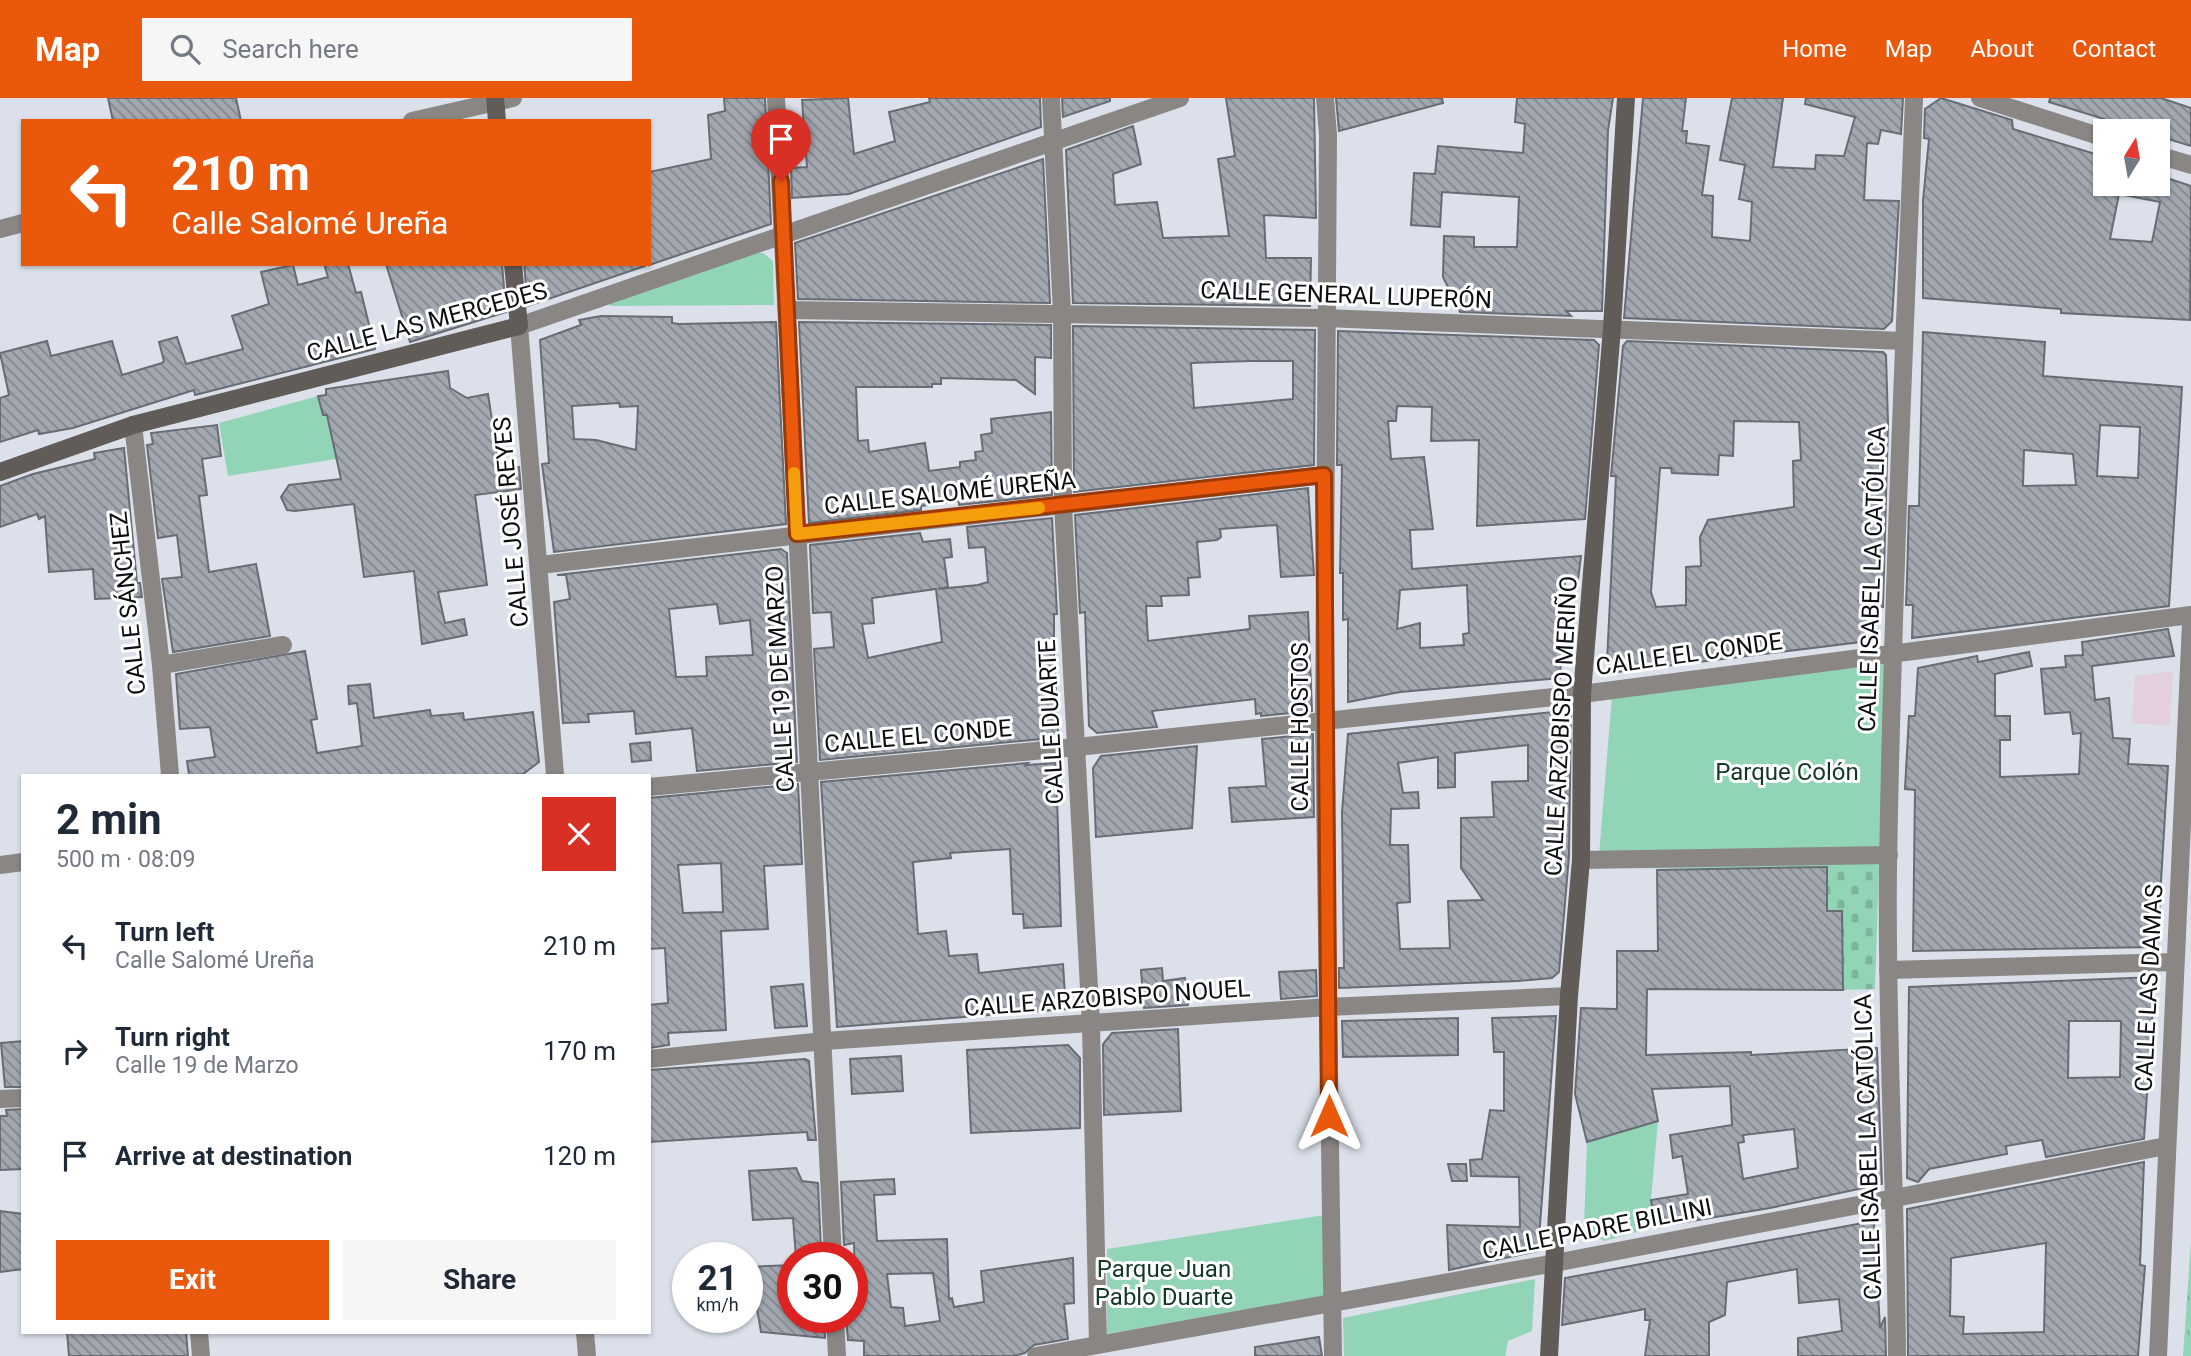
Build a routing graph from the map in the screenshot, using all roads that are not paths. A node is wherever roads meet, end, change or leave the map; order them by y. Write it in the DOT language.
graph roads {
  1 [pos="513,98"];
  2 [pos="776,98"];
  3 [pos="1051,98"];
  4 [pos="1180,98"];
  5 [pos="1325,98"];
  6 [pos="1626,98"];
  7 [pos="1914,98"];
  8 [pos="1980,98"];
  9 [pos="495,100"];
  10 [pos="420,119"];
  11 [pos="497,119"];
  12 [pos="2093,134"];
  13 [pos="1055,141"];
  14 [pos="2170,159"];
  15 [pos="2191,165"];
  16 [pos="21,224"];
  17 [pos="0,229"];
  18 [pos="783,233"];
  19 [pos="513,266"];
  20 [pos="787,310"];
  21 [pos="1062,312"];
  22 [pos="1324,318"];
  23 [pos="519,326"];
  24 [pos="1612,328"];
  25 [pos="1903,341"];
  26 [pos="133,425"];
  27 [pos="0,472"];
  28 [pos="1324,475"];
  29 [pos="1063,505"];
  30 [pos="797,534"];
  31 [pos="540,565"];
  32 [pos="2191,615"];
  33 [pos="2191,623"];
  34 [pos="283,645"];
  35 [pos="1894,651"];
  36 [pos="161,664"];
  37 [pos="1582,694"];
  38 [pos="1324,721"];
  39 [pos="1077,747"];
  40 [pos="810,770"];
  41 [pos="170,774"];
  42 [pos="555,774"];
  43 [pos="651,787"];
  44 [pos="1889,855"];
  45 [pos="1581,860"];
  46 [pos="21,862"];
  47 [pos="0,865"];
  48 [pos="2175,962"];
  49 [pos="1888,970"];
  50 [pos="1569,996"];
  51 [pos="1328,1007"];
  52 [pos="1091,1025"];
  53 [pos="824,1041"];
  54 [pos="651,1059"];
  55 [pos="21,1098"];
  56 [pos="0,1099"];
  57 [pos="2166,1146"];
  58 [pos="1896,1196"];
  59 [pos="832,1242"];
  60 [pos="1555,1263"];
  61 [pos="1331,1303"];
  62 [pos="836,1333"];
  63 [pos="199,1334"];
  64 [pos="585,1334"];
  65 [pos="1098,1344"];
  66 [pos="201,1356"];
  67 [pos="587,1356"];
  68 [pos="837,1356"];
  69 [pos="1036,1356"];
  70 [pos="1333,1356"];
  71 [pos="1549,1356"];
  72 [pos="1897,1356"];
  73 [pos="2158,1356"];
  1 -- 9 [label="street"];
  2 -- 18 [label="street, CALLE 19 DE MARZO"];
  3 -- 13 [label="street, CALLE DUARTE"];
  4 -- 13 [label="street, CALLE LAS MERCEDES"];
  5 -- 22 [label="street, CALLE HOSTOS"];
  6 -- 24 [label="street, CALLE ARZOBISPO MERIÑO"];
  7 -- 25 [label="street, CALLE ISABEL LA CATÓLICA"];
  8 -- 12 [label="street"];
  9 -- 10 [label="street"];
  9 -- 11 [label="street"];
  13 -- 18 [label="street, CALLE LAS MERCEDES"];
  13 -- 21 [label="street, CALLE DUARTE"];
  14 -- 15 [label="street"];
  16 -- 17 [label="street"];
  18 -- 20 [label="street, CALLE 19 DE MARZO"];
  18 -- 23 [label="street, CALLE LAS MERCEDES"];
  19 -- 23 [label="street, CALLE JOSÉ REYES"];
  20 -- 21 [label="street, CALLE GENERAL LUPERÓN"];
  20 -- 30 [label="street, CALLE 19 DE MARZO"];
  21 -- 22 [label="street, CALLE GENERAL LUPERÓN"];
  21 -- 29 [label="street, CALLE DUARTE"];
  22 -- 24 [label="street, CALLE GENERAL LUPERÓN"];
  22 -- 28 [label="street, CALLE HOSTOS"];
  23 -- 26 [label="street, CALLE LAS MERCEDES"];
  23 -- 31 [label="street, CALLE JOSÉ REYES"];
  24 -- 25 [label="street, CALLE GENERAL LUPERÓN"];
  24 -- 37 [label="street, CALLE ARZOBISPO MERIÑO"];
  25 -- 35 [label="street, CALLE ISABEL LA CATÓLICA"];
  26 -- 27 [label="street, CALLE LAS MERCEDES"];
  26 -- 36 [label="street, CALLE SÁNCHEZ"];
  28 -- 29 [label="street, CALLE SALOMÉ UREÑA"];
  28 -- 38 [label="street, CALLE HOSTOS"];
  29 -- 30 [label="street, CALLE SALOMÉ UREÑA"];
  29 -- 39 [label="street, CALLE DUARTE"];
  30 -- 31 [label="street, CALLE SALOMÉ UREÑA"];
  30 -- 40 [label="street, CALLE 19 DE MARZO"];
  31 -- 42 [label="street, CALLE JOSÉ REYES"];
  32 -- 35 [label="street, CALLE EL CONDE"];
  33 -- 48 [label="street, CALLE LAS DAMAS"];
  34 -- 36 [label="street"];
  35 -- 37 [label="street, CALLE EL CONDE"];
  35 -- 44 [label="street, CALLE ISABEL LA CATÓLICA"];
  36 -- 41 [label="street, CALLE SÁNCHEZ"];
  37 -- 38 [label="street, CALLE EL CONDE"];
  37 -- 45 [label="street, CALLE ARZOBISPO MERIÑO"];
  38 -- 39 [label="street, CALLE EL CONDE"];
  38 -- 51 [label="street, CALLE HOSTOS"];
  39 -- 40 [label="street, CALLE EL CONDE"];
  39 -- 52 [label="street, CALLE DUARTE"];
  40 -- 43 [label="street, CALLE EL CONDE"];
  40 -- 53 [label="street, CALLE 19 DE MARZO"];
  44 -- 45 [label="street"];
  44 -- 49 [label="street, CALLE ISABEL LA CATÓLICA"];
  45 -- 50 [label="street, CALLE ARZOBISPO MERIÑO"];
  46 -- 47 [label="street"];
  48 -- 49 [label="street"];
  48 -- 57 [label="street, CALLE LAS DAMAS"];
  49 -- 58 [label="street, CALLE ISABEL LA CATÓLICA"];
  50 -- 51 [label="street, CALLE ARZOBISPO NOUEL"];
  50 -- 60 [label="street, CALLE ARZOBISPO MERIÑO"];
  51 -- 52 [label="street, CALLE ARZOBISPO NOUEL"];
  51 -- 61 [label="street, CALLE HOSTOS"];
  52 -- 53 [label="street, CALLE ARZOBISPO NOUEL"];
  52 -- 65 [label="street, CALLE DUARTE"];
  53 -- 54 [label="street, CALLE ARZOBISPO NOUEL"];
  53 -- 59 [label="street, CALLE 19 DE MARZO"];
  55 -- 56 [label="street"];
  57 -- 58 [label="street, CALLE PADRE BILLINI"];
  57 -- 73 [label="street, CALLE LAS DAMAS"];
  58 -- 60 [label="street, CALLE PADRE BILLINI"];
  58 -- 72 [label="street, CALLE ISABEL LA CATÓLICA"];
  60 -- 61 [label="street, CALLE PADRE BILLINI"];
  60 -- 71 [label="street, CALLE ARZOBISPO MERIÑO"];
  61 -- 65 [label="street, CALLE PADRE BILLINI"];
  61 -- 70 [label="street, CALLE HOSTOS"];
  62 -- 68 [label="street"];
  63 -- 66 [label="street"];
  64 -- 67 [label="street"];
  65 -- 69 [label="street, CALLE PADRE BILLINI"];
}
